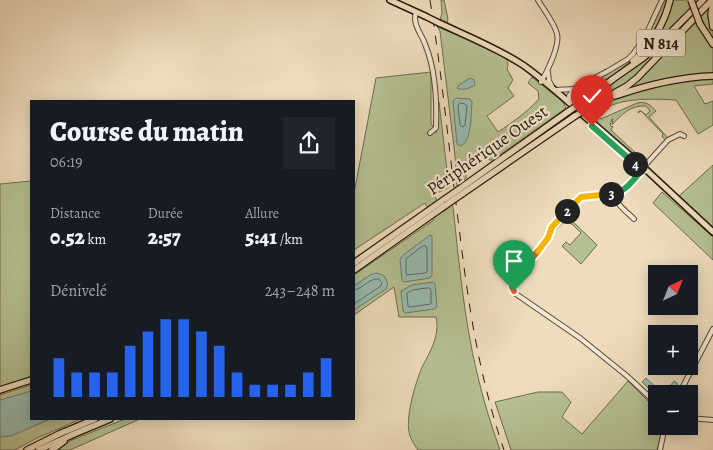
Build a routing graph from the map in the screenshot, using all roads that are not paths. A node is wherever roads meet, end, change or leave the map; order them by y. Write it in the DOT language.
graph roads {
  1 [pos="390,0"];
  2 [pos="538,0"];
  3 [pos="662,0"];
  4 [pos="670,0"];
  5 [pos="691,0"];
  6 [pos="703,0"];
  7 [pos="712,2"];
  8 [pos="416,12"];
  9 [pos="713,28"];
  10 [pos="713,44"];
  11 [pos="513,59"];
  12 [pos="548,70"];
  13 [pos="535,74"];
  14 [pos="713,76"];
  15 [pos="613,79"];
  16 [pos="541,81"];
  17 [pos="554,89"];
  18 [pos="572,89"];
  19 [pos="572,108"];
  20 [pos="588,108"];
  21 [pos="430,133"];
  22 [pos="684,136"];
  23 [pos="643,169"];
  24 [pos="615,194"];
  25 [pos="430,213"];
  26 [pos="634,219"];
  27 [pos="713,232"];
  28 [pos="355,261"];
  29 [pos="355,269"];
  30 [pos="713,330"];
  31 [pos="30,382"];
  32 [pos="684,385"];
  33 [pos="0,391"];
  34 [pos="648,396"];
  35 [pos="698,419"];
  36 [pos="88,420"];
  37 [pos="92,420"];
  38 [pos="108,420"];
  39 [pos="713,420"];
  40 [pos="82,424"];
  41 [pos="74,434"];
  42 [pos="663,435"];
  43 [pos="27,450"];
  44 [pos="39,450"];
  45 [pos="52,450"];
  46 [pos="660,450"];
  1 -- 8 [label="main road"];
  2 -- 12 [label="street"];
  3 -- 18 [label="street"];
  4 -- 15 [label="highway"];
  5 -- 10 [label="highway, bridge"];
  6 -- 15 [label="highway, Périphérique Ouest / N 814"];
  7 -- 9 [label="highway"];
  7 -- 20 [label="highway"];
  8 -- 11 [label="main road, bridge"];
  8 -- 21 [label="street"];
  11 -- 13 [label="main road"];
  11 -- 16 [label="main road"];
  12 -- 13 [label="street"];
  12 -- 16 [label="street"];
  12 -- 17 [label="street"];
  13 -- 16 [label="main road"];
  14 -- 20 [label="highway, Périphérique Ouest / N 814"];
  15 -- 19 [label="highway, Périphérique Ouest / N 814, bridge"];
  16 -- 17 [label="main road"];
  16 -- 19 [label="main road"];
  17 -- 18 [label="street"];
  17 -- 19 [label="main road"];
  18 -- 19 [label="street"];
  19 -- 20 [label="highway, Périphérique Ouest / N 814, bridge"];
  19 -- 23 [label="main road"];
  19 -- 23 [label="main road"];
  19 -- 25 [label="highway, Périphérique Ouest / N 814, bridge"];
  22 -- 23 [label="street"];
  23 -- 24 [label="street"];
  23 -- 27 [label="main road"];
  24 -- 26 [label="street"];
  24 -- 34 [label="street"];
  25 -- 28 [label="highway, Périphérique Ouest / N 814"];
  25 -- 29 [label="highway, Périphérique Ouest / N 814"];
  30 -- 32 [label="street"];
  31 -- 33 [label="highway"];
  35 -- 39 [label="street"];
  36 -- 40 [label="highway"];
  37 -- 40 [label="highway"];
  38 -- 41 [label="highway"];
  40 -- 43 [label="highway"];
  41 -- 44 [label="highway"];
  41 -- 45 [label="highway"];
  42 -- 46 [label="street"];
}
